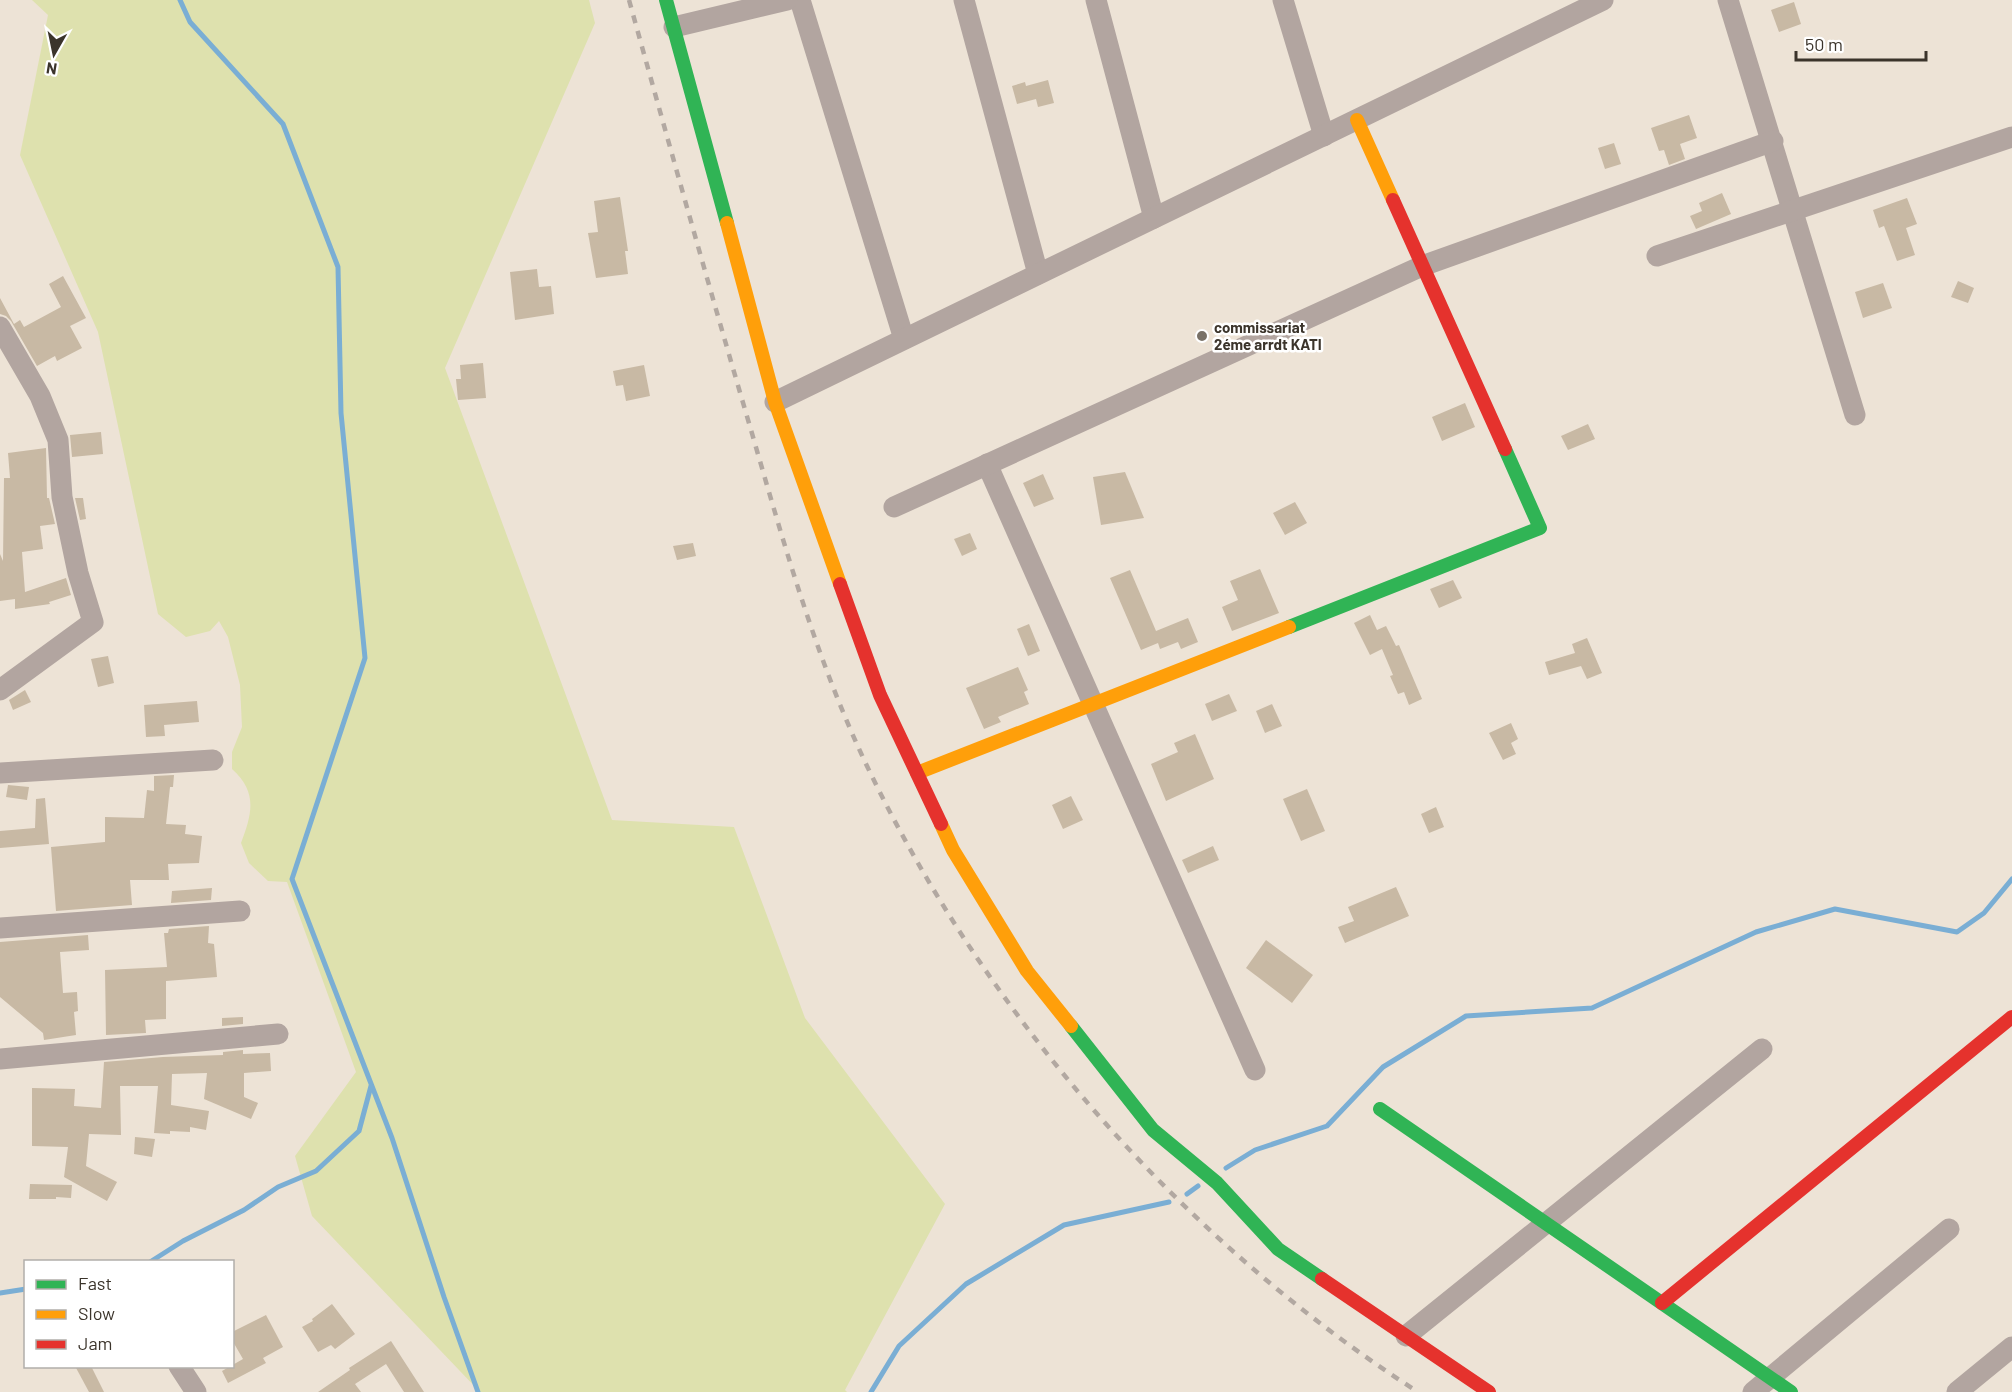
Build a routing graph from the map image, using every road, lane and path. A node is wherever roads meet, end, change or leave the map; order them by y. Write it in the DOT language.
graph roads {
  1 [pos="666,0"];
  2 [pos="787,0"];
  3 [pos="800,0"];
  4 [pos="964,0"];
  5 [pos="1096,0"];
  6 [pos="1283,0"];
  7 [pos="1603,0"];
  8 [pos="1728,0"];
  9 [pos="674,27"];
  10 [pos="1357,120"];
  11 [pos="1324,136"];
  12 [pos="2012,137"];
  13 [pos="1773,141"];
  14 [pos="1794,210"];
  15 [pos="1154,218"];
  16 [pos="1657,256"];
  17 [pos="1422,266"];
  18 [pos="1038,274"];
  19 [pos="0,327"];
  20 [pos="904,339"];
  21 [pos="775,402"];
  22 [pos="1855,415"];
  23 [pos="987,464"];
  24 [pos="894,507"];
  25 [pos="0,690"];
  26 [pos="1093,704"];
  27 [pos="213,760"];
  28 [pos="0,773"];
  29 [pos="917,773"];
  30 [pos="240,911"];
  31 [pos="0,928"];
  32 [pos="2012,1017"];
  33 [pos="278,1034"];
  34 [pos="1762,1049"];
  35 [pos="0,1059"];
  36 [pos="1255,1070"];
  37 [pos="1380,1109"];
  38 [pos="1546,1223"];
  39 [pos="1949,1229"];
  40 [pos="1662,1304"];
  41 [pos="1406,1336"];
  42 [pos="2012,1347"];
  43 [pos="180,1368"];
  44 [pos="1770,1378"];
  45 [pos="196,1392"];
  46 [pos="1490,1392"];
  47 [pos="1753,1392"];
  48 [pos="1791,1392"];
  49 [pos="1957,1392"];
  1 -- 9 [label="street"];
  2 -- 9 [label="street"];
  3 -- 20 [label="street"];
  4 -- 18 [label="street"];
  5 -- 15 [label="street"];
  6 -- 11 [label="street"];
  7 -- 10 [label="street"];
  8 -- 13 [label="street"];
  9 -- 21 [label="street"];
  10 -- 11 [label="street"];
  10 -- 17 [label="street"];
  11 -- 15 [label="street"];
  12 -- 14 [label="street"];
  13 -- 14 [label="street"];
  13 -- 17 [label="street"];
  14 -- 16 [label="street"];
  14 -- 22 [label="street"];
  15 -- 18 [label="street"];
  17 -- 23 [label="street"];
  17 -- 26 [label="street"];
  18 -- 20 [label="street"];
  19 -- 25 [label="street"];
  20 -- 21 [label="street"];
  21 -- 29 [label="street"];
  23 -- 24 [label="street"];
  23 -- 26 [label="street"];
  26 -- 29 [label="street"];
  26 -- 36 [label="street"];
  27 -- 28 [label="street"];
  29 -- 41 [label="street"];
  30 -- 31 [label="street"];
  32 -- 40 [label="street"];
  33 -- 35 [label="street"];
  34 -- 38 [label="street"];
  37 -- 38 [label="street"];
  38 -- 40 [label="street"];
  38 -- 41 [label="street"];
  39 -- 44 [label="street"];
  40 -- 44 [label="street"];
  41 -- 46 [label="street"];
  42 -- 49 [label="street"];
  43 -- 45 [label="street"];
  44 -- 47 [label="street"];
  44 -- 48 [label="street"];
}
